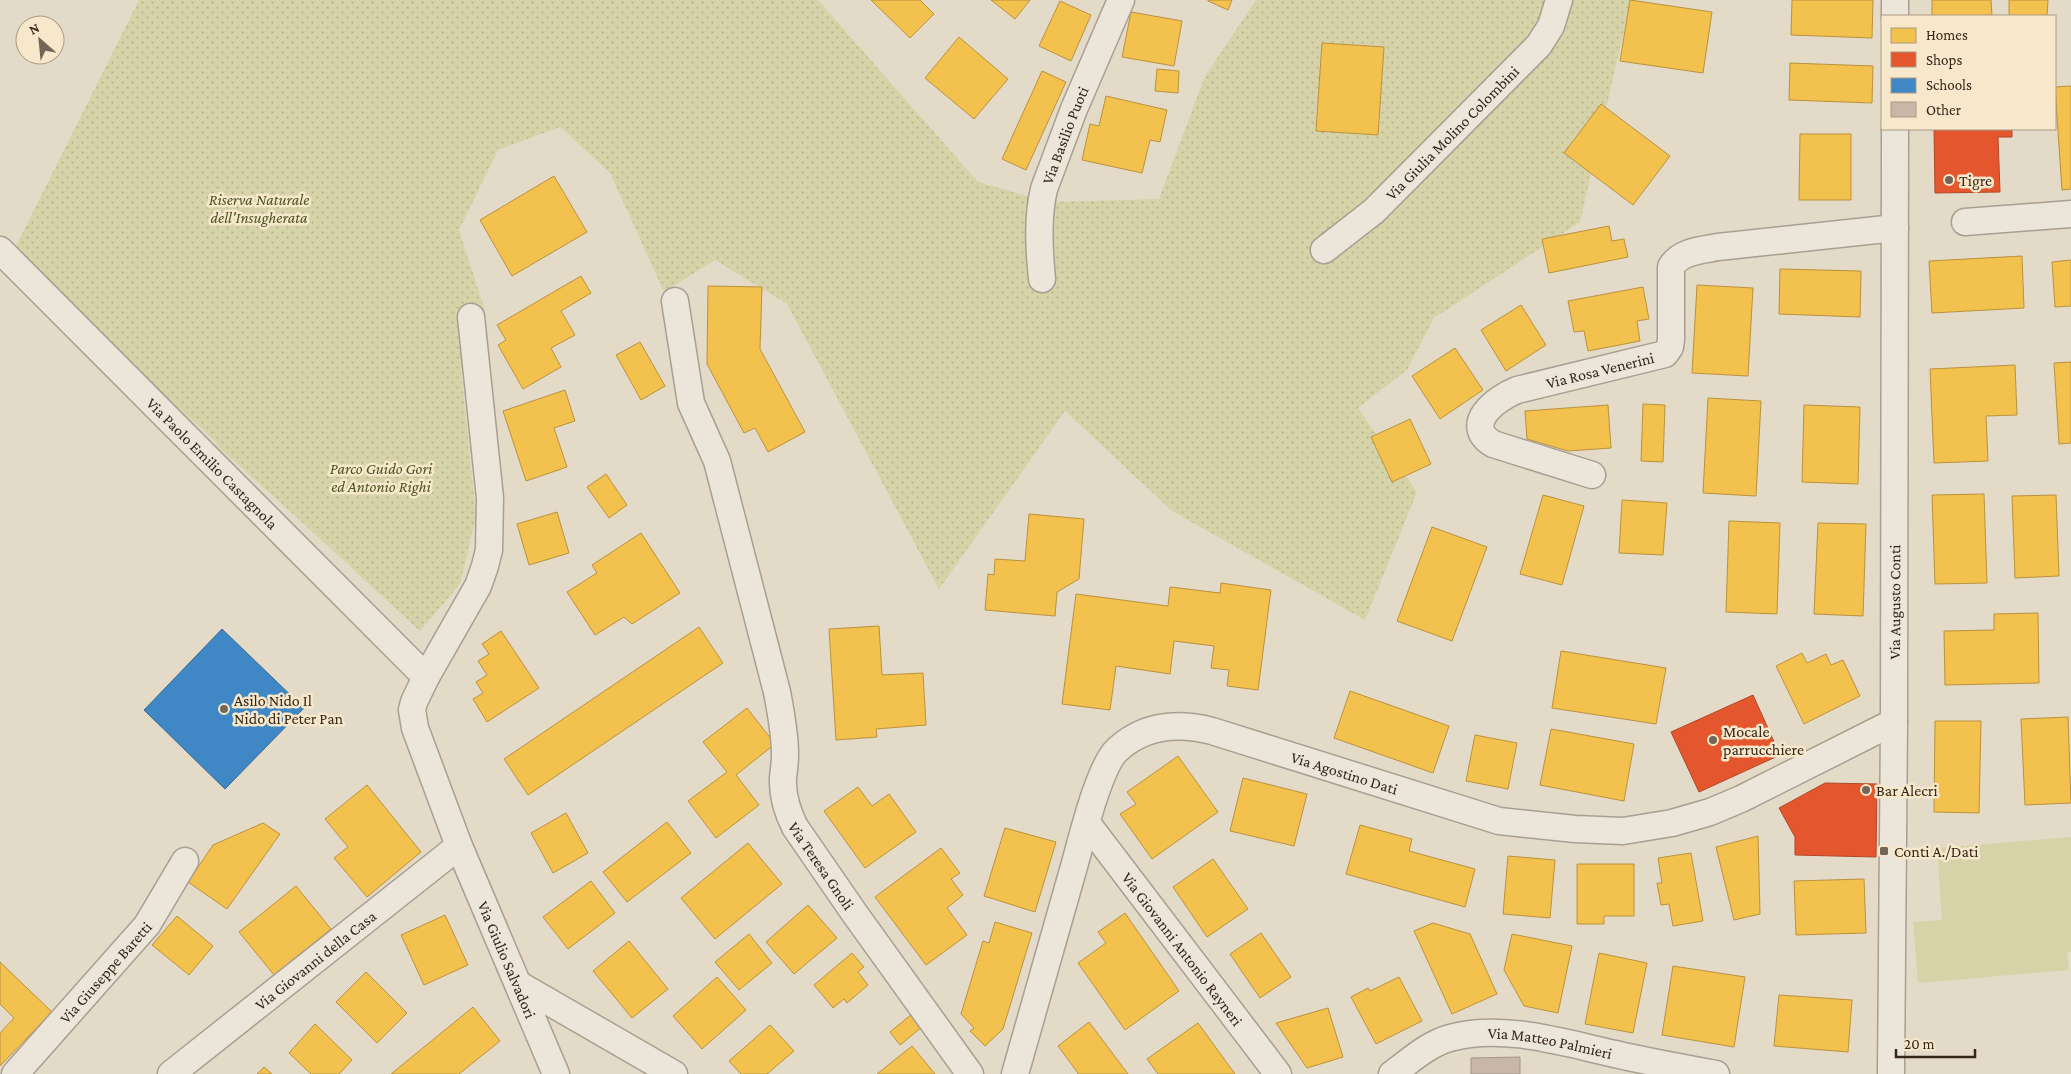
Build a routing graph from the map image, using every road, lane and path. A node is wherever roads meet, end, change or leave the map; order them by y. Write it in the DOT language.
graph roads {
  1 [pos="1121,0"];
  2 [pos="1559,0"];
  3 [pos="1895,0"];
  4 [pos="1895,15"];
  5 [pos="1895,130"];
  6 [pos="2071,214"];
  7 [pos="1965,222"];
  8 [pos="1894,228"];
  9 [pos="0,250"];
  10 [pos="1324,250"];
  11 [pos="1042,279"];
  12 [pos="675,300"];
  13 [pos="471,317"];
  14 [pos="1592,475"];
  15 [pos="426,677"];
  16 [pos="1894,722"];
  17 [pos="1087,823"];
  18 [pos="459,846"];
  19 [pos="185,861"];
  20 [pos="518,984"];
  21 [pos="1656,1069"];
  22 [pos="182,1071"];
  23 [pos="15,1074"];
  24 [pos="556,1074"];
  25 [pos="674,1074"];
  26 [pos="970,1074"];
  27 [pos="1015,1074"];
  28 [pos="1278,1074"];
  29 [pos="1392,1074"];
  30 [pos="1716,1074"];
  31 [pos="1891,1074"];
  1 -- 11 [label="street, Via Basilio Puoti"];
  2 -- 10 [label="street, Via Giulia Molino Colombini"];
  3 -- 4 [label="street"];
  5 -- 8 [label="street, Via Augusto Conti"];
  6 -- 7 [label="street"];
  8 -- 14 [label="street, Via Rosa Venerini"];
  8 -- 16 [label="street, Via Augusto Conti"];
  9 -- 15 [label="street, Via Paolo Emilio Castagnola"];
  12 -- 26 [label="street, Via Teresa Gnoli"];
  13 -- 15 [label="street"];
  15 -- 18 [label="street"];
  16 -- 17 [label="street, Via Agostino Dati"];
  16 -- 31 [label="street, Via Augusto Conti"];
  17 -- 27 [label="street, Via Agostino Dati"];
  17 -- 28 [label="street, Via Giovanni Antonio Rayneri"];
  18 -- 20 [label="street, Via Giulio Salvadori"];
  18 -- 22 [label="street, Via Giovanni della Casa"];
  19 -- 23 [label="street, Via Giuseppe Baretti"];
  20 -- 24 [label="street, Via Giulio Salvadori"];
  20 -- 25 [label="street"];
  21 -- 29 [label="street, Via Matteo Palmieri"];
  21 -- 30 [label="street, Via Matteo Palmieri"];
}
